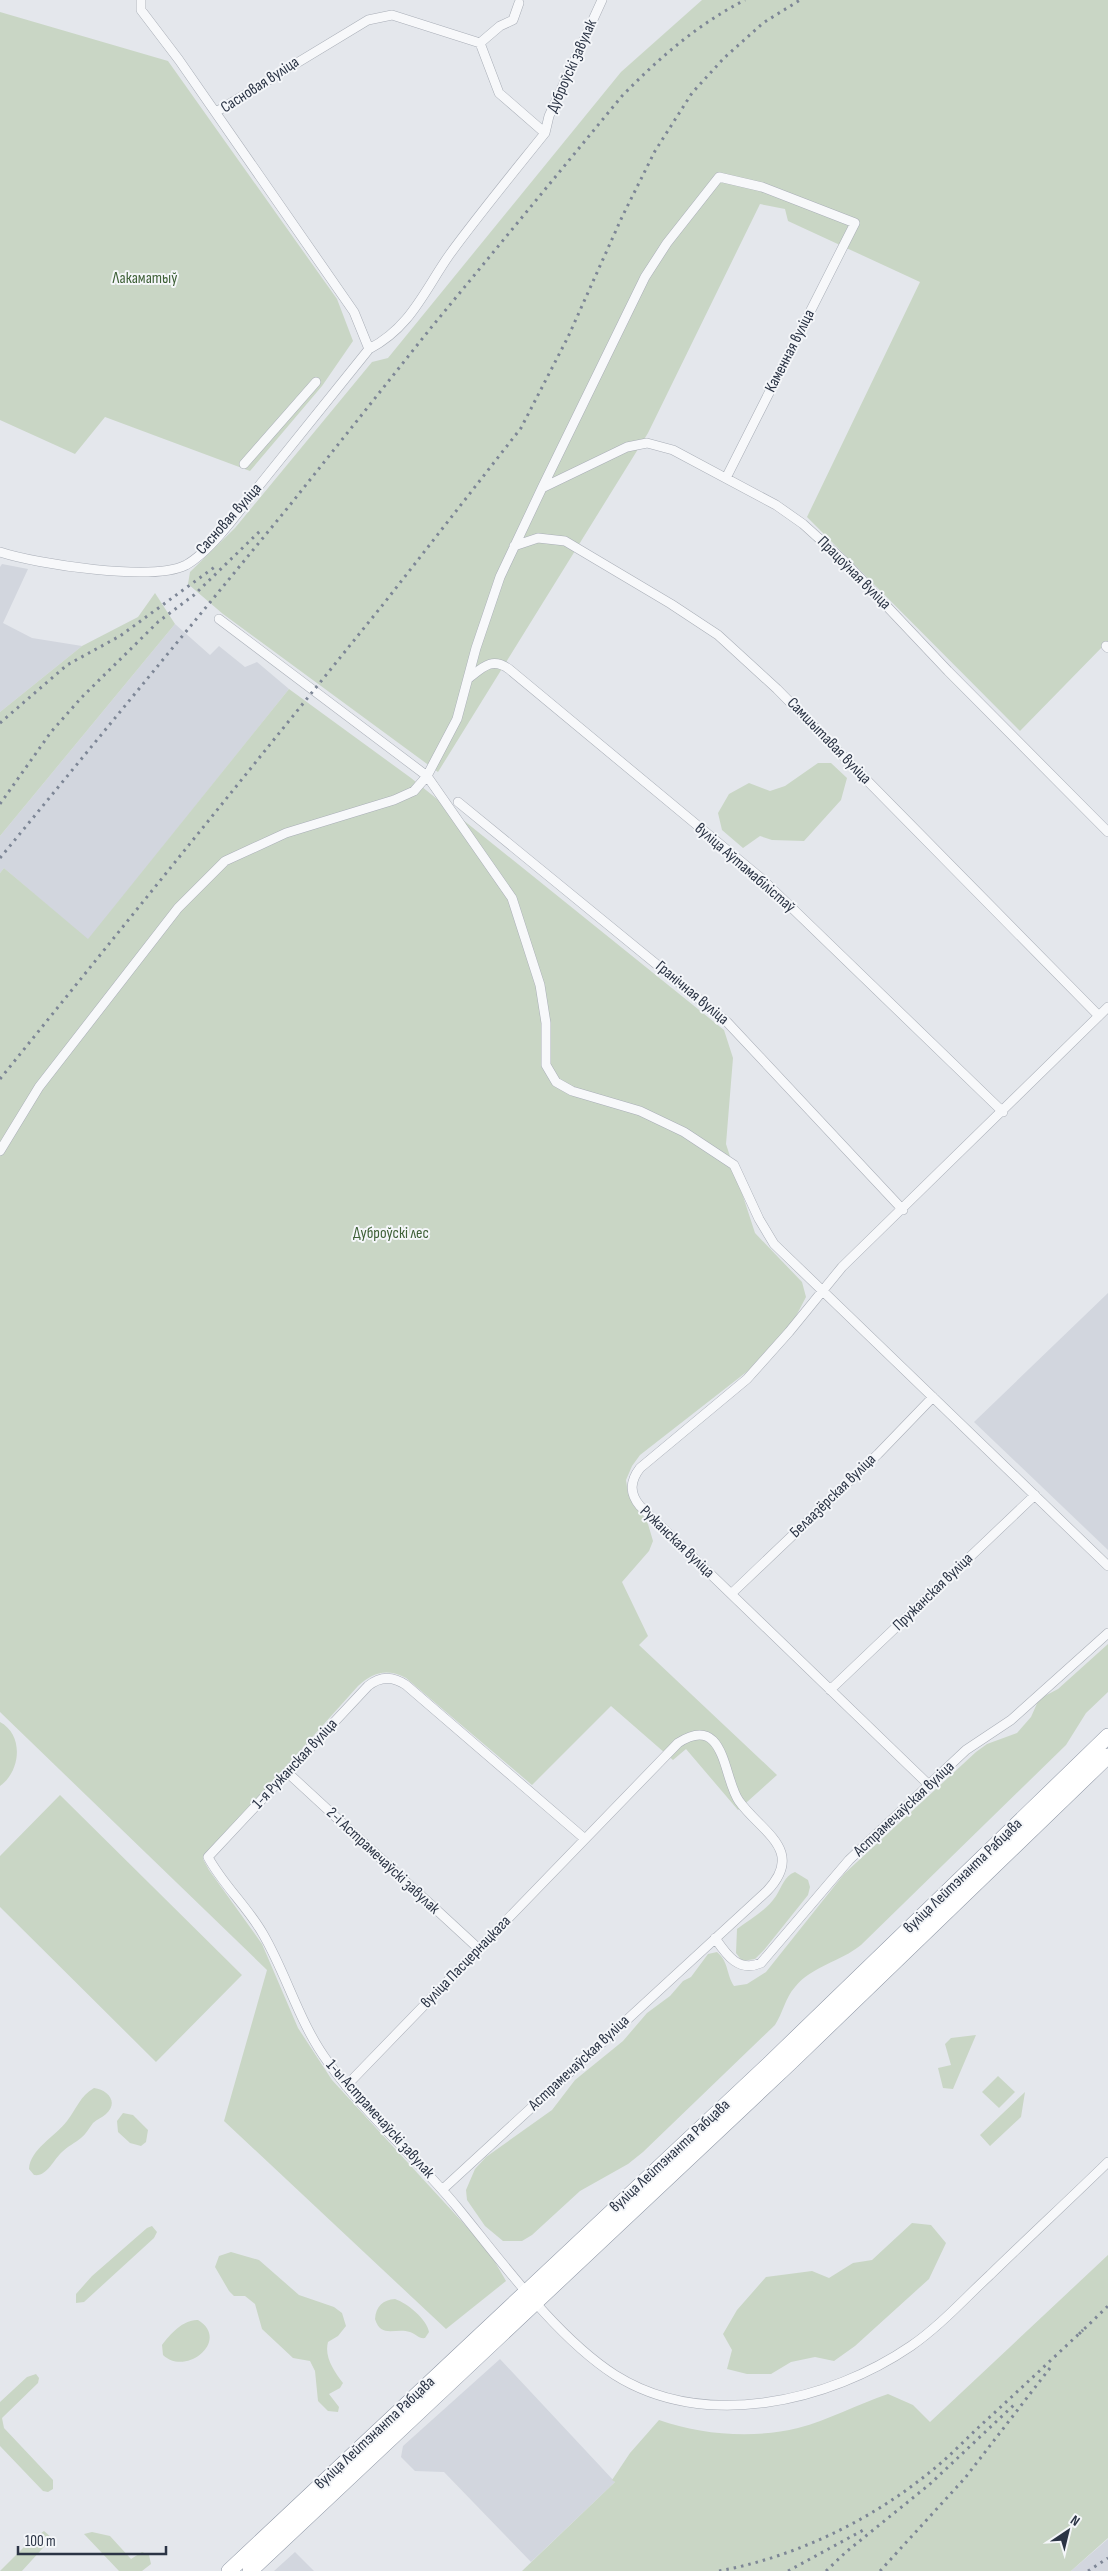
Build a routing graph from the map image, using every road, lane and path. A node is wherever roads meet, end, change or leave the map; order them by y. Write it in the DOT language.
graph roads {
  1 [pos="141,0"];
  2 [pos="602,0"];
  3 [pos="518,3"];
  4 [pos="480,43"];
  5 [pos="216,112"];
  6 [pos="545,133"];
  7 [pos="369,349"];
  8 [pos="316,382"];
  9 [pos="244,464"];
  10 [pos="726,478"];
  11 [pos="542,488"];
  12 [pos="514,546"];
  13 [pos="0,552"];
  14 [pos="219,619"];
  15 [pos="469,678"];
  16 [pos="427,776"];
  17 [pos="458,802"];
  18 [pos="1108,832"];
  19 [pos="1108,1007"];
  20 [pos="1099,1016"];
  21 [pos="1003,1112"];
  22 [pos="0,1151"];
  23 [pos="903,1210"];
  24 [pos="822,1290"];
  25 [pos="933,1397"];
  26 [pos="1035,1495"];
  27 [pos="1108,1566"];
  28 [pos="731,1594"];
  29 [pos="1108,1633"];
  30 [pos="830,1690"];
  31 [pos="1108,1736"];
  32 [pos="1108,1756"];
  33 [pos="288,1773"];
  34 [pos="929,1785"];
  35 [pos="772,1837"];
  36 [pos="585,1838"];
  37 [pos="208,1857"];
  38 [pos="715,1938"];
  39 [pos="479,1949"];
  40 [pos="346,2086"];
  41 [pos="1108,2162"];
  42 [pos="443,2189"];
  43 [pos="531,2297"];
  44 [pos="229,2571"];
  45 [pos="250,2571"];
  1 -- 5 [label="street"];
  2 -- 6 [label="street, Дуброўскі завулак"];
  3 -- 4 [label="street"];
  4 -- 5 [label="street, Сасновая вуліца"];
  4 -- 6 [label="street"];
  5 -- 7 [label="street, Сасновая вуліца"];
  6 -- 7 [label="street, Сасновая вуліца"];
  7 -- 13 [label="street, Сасновая вуліца"];
  8 -- 9 [label="street"];
  10 -- 11 [label="street, Працоўная вуліца"];
  10 -- 11 [label="street, Каменная вуліца"];
  10 -- 18 [label="street, Працоўная вуліца"];
  11 -- 12 [label="street"];
  12 -- 15 [label="street"];
  12 -- 20 [label="street, Самшытавая вуліца"];
  14 -- 16 [label="street"];
  15 -- 16 [label="street"];
  15 -- 21 [label="street, вуліца Аўтамабілістаў"];
  16 -- 22 [label="street"];
  16 -- 24 [label="street"];
  17 -- 23 [label="street, Гранічная вуліца"];
  19 -- 20 [label="street"];
  20 -- 21 [label="street"];
  21 -- 23 [label="street"];
  23 -- 24 [label="street"];
  24 -- 25 [label="street"];
  24 -- 28 [label="street, Ружанская вуліца"];
  25 -- 26 [label="street"];
  25 -- 28 [label="street, Белаазёрская вуліца"];
  26 -- 27 [label="street"];
  26 -- 30 [label="street, Пружанская вуліца"];
  28 -- 30 [label="street, Ружанская вуліца"];
  29 -- 34 [label="street, Астрамечаўская вуліца"];
  30 -- 34 [label="street, Ружанская вуліца"];
  31 -- 43 [label="highway, вуліца Лейтэнанта Рабцава"];
  32 -- 43 [label="highway, вуліца Лейтэнанта Рабцава"];
  33 -- 36 [label="street, 1-я Ружанская вуліца"];
  33 -- 37 [label="street, 1-я Ружанская вуліца"];
  33 -- 39 [label="street, 2-і Астрамечаўскі завулак"];
  34 -- 38 [label="street, Астрамечаўская вуліца"];
  35 -- 36 [label="street, вуліца Пасцернацкага"];
  35 -- 38 [label="street, Астрамечаўская вуліца"];
  36 -- 39 [label="street, вуліца Пасцернацкага"];
  37 -- 40 [label="street, 1-ы Астрамечаўскі завулак"];
  38 -- 42 [label="street, Астрамечаўская вуліца"];
  39 -- 40 [label="street, вуліца Пасцернацкага"];
  40 -- 42 [label="street, 1-ы Астрамечаўскі завулак"];
  41 -- 43 [label="street, 1-ы Астрамечаўскі завулак"];
  42 -- 43 [label="street, 1-ы Астрамечаўскі завулак"];
  43 -- 44 [label="highway, вуліца Лейтэнанта Рабцава"];
  43 -- 45 [label="highway, вуліца Лейтэнанта Рабцава"];
}
